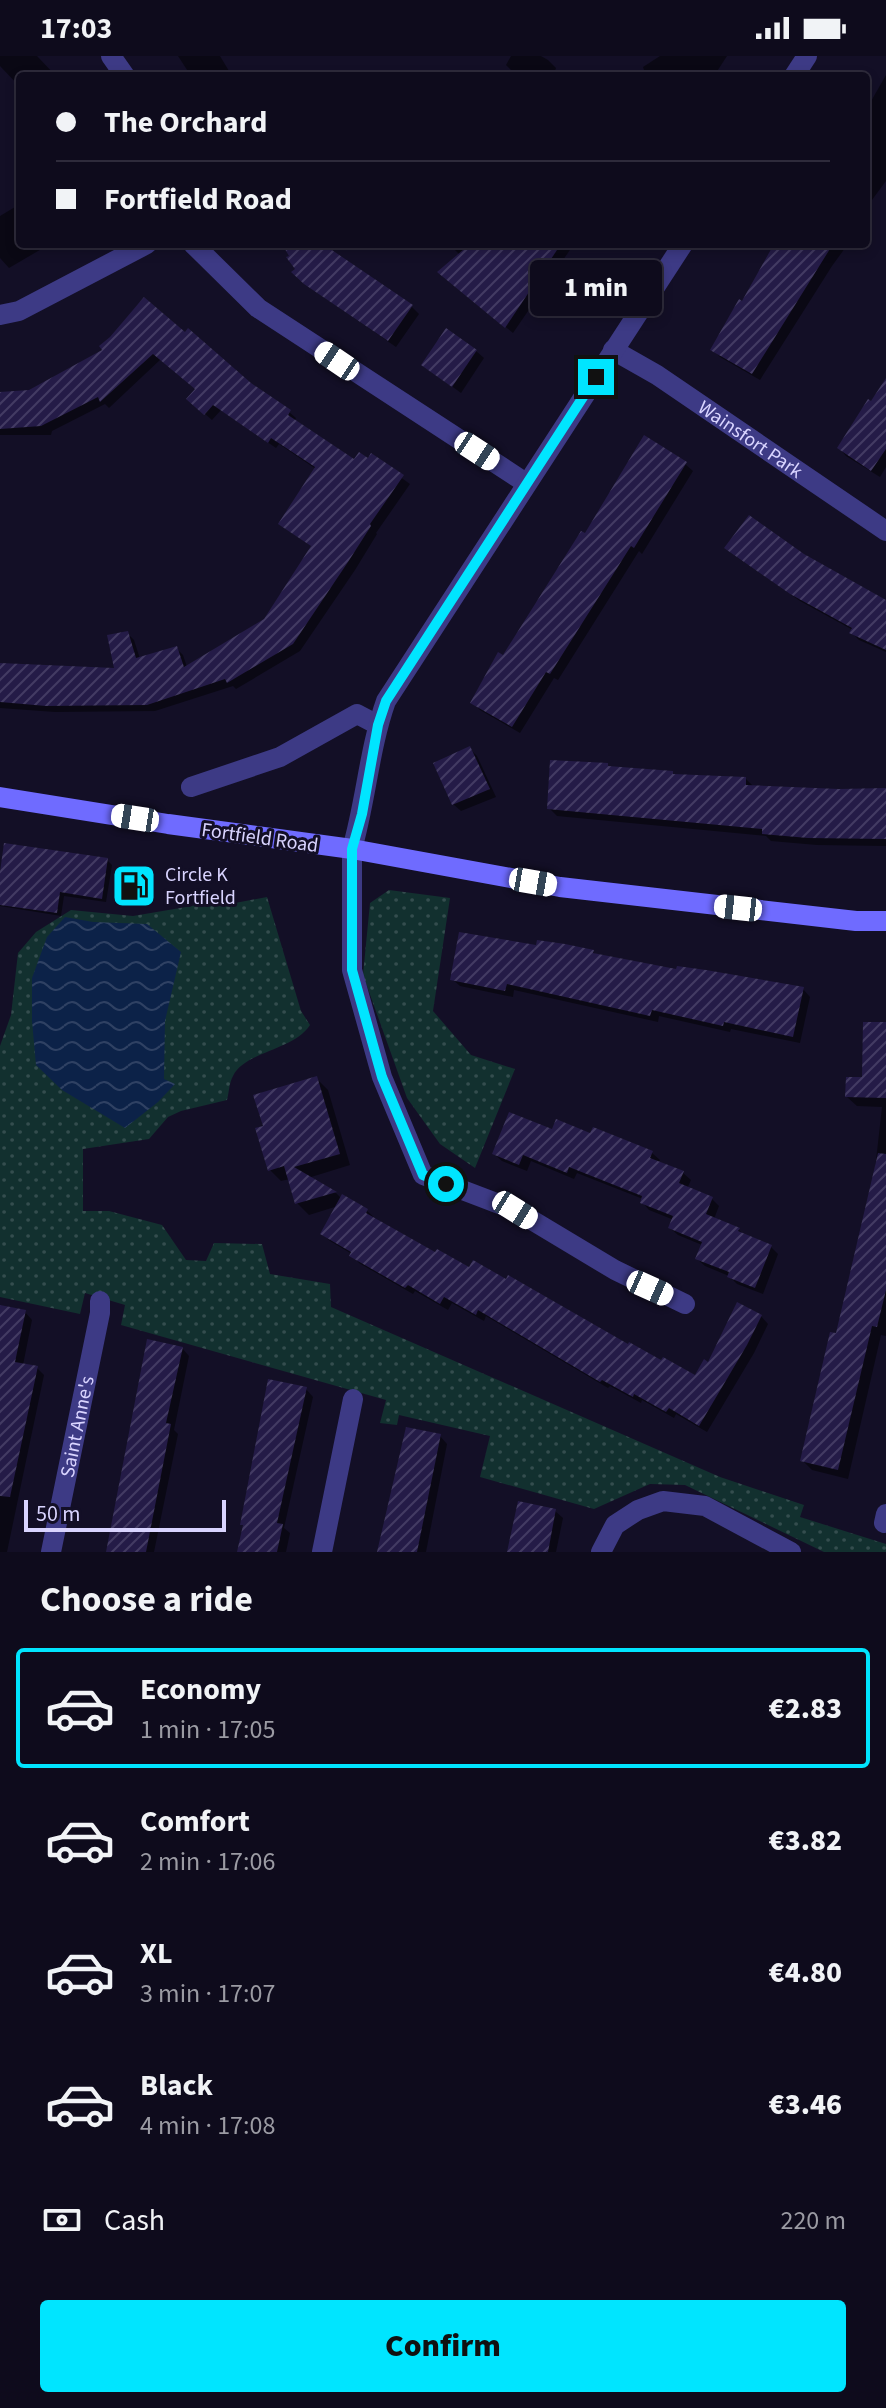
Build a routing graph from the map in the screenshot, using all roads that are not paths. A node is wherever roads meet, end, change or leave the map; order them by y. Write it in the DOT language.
graph roads {
  1 [pos="139,248"];
  2 [pos="197,248"];
  3 [pos="680,248"];
  4 [pos="0,315"];
  5 [pos="613,350"];
  6 [pos="526,483"];
  7 [pos="886,531"];
  8 [pos="378,725"];
  9 [pos="191,787"];
  10 [pos="0,797"];
  11 [pos="352,849"];
  12 [pos="886,921"];
  13 [pos="100,1301"];
  14 [pos="685,1304"];
  15 [pos="353,1399"];
  16 [pos="51,1552"];
  17 [pos="322,1552"];
  18 [pos="601,1552"];
  19 [pos="791,1552"];
  1 -- 4 [label="street"];
  2 -- 6 [label="street"];
  3 -- 5 [label="street"];
  5 -- 6 [label="street"];
  5 -- 7 [label="street, Wainsfort Park"];
  6 -- 8 [label="street"];
  8 -- 9 [label="street"];
  8 -- 11 [label="street"];
  10 -- 11 [label="main road, Fortfield Road"];
  11 -- 12 [label="main road, Fortfield Road"];
  11 -- 14 [label="street"];
  13 -- 16 [label="street, Saint Anne's"];
  15 -- 17 [label="street"];
  18 -- 19 [label="street"];
}
